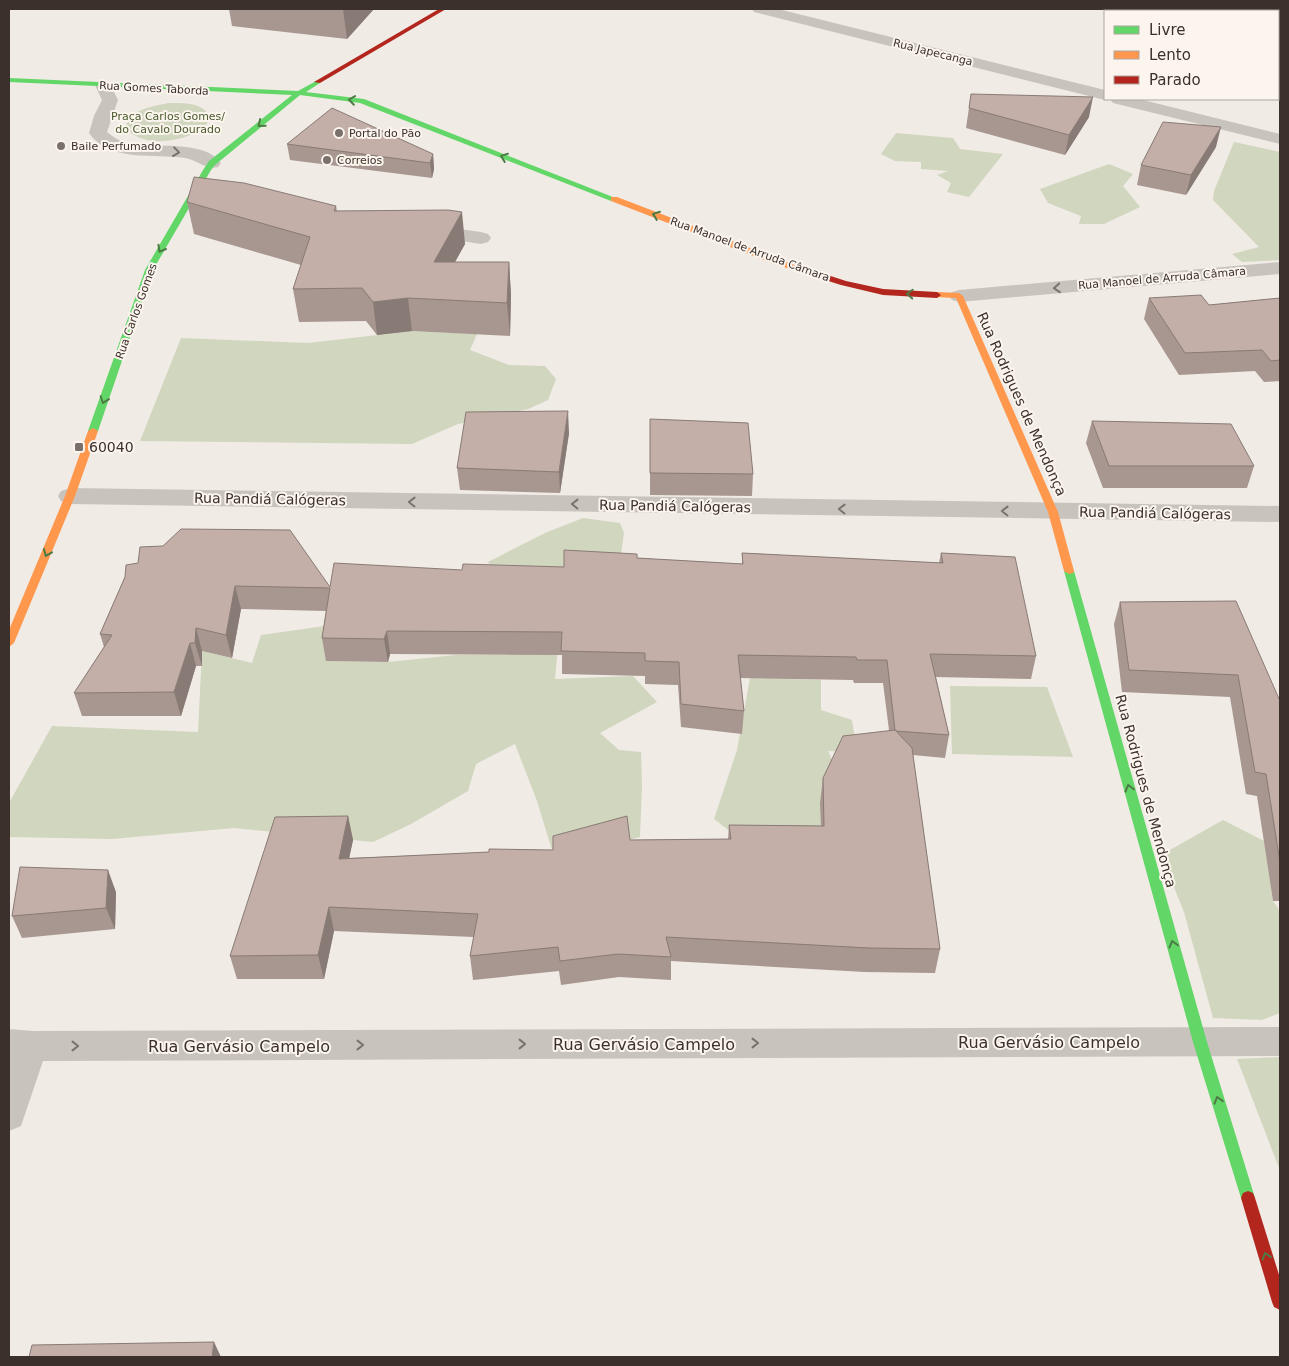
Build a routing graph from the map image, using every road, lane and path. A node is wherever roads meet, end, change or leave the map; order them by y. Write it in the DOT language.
graph roads {
  1 [pos="444,9"];
  2 [pos="760,9"];
  3 [pos="1263,9"];
  4 [pos="1273,10"];
  5 [pos="9,80"];
  6 [pos="103,85"];
  7 [pos="299,93"];
  8 [pos="1104,95"];
  9 [pos="1123,100"];
  10 [pos="1280,139"];
  11 [pos="212,163"];
  12 [pos="190,200"];
  13 [pos="209,202"];
  14 [pos="408,228"];
  15 [pos="481,238"];
  16 [pos="1280,268"];
  17 [pos="959,296"];
  18 [pos="70,496"];
  19 [pos="1053,512"];
  20 [pos="1280,514"];
  21 [pos="9,643"];
  22 [pos="1280,1041"];
  23 [pos="1200,1042"];
  24 [pos="21,1045"];
  25 [pos="9,1115"];
  26 [pos="1280,1302"];
  1 -- 7 [label="main road, Rua Carlos Gomes"];
  2 -- 8 [label="street, Rua Japecanga"];
  3 -- 4 [label="main road"];
  5 -- 6 [label="main road, Rua Gomes Taborda"];
  6 -- 7 [label="main road, Rua Gomes Taborda"];
  6 -- 11 [label="lane, one-way"];
  7 -- 11 [label="main road, Rua Carlos Gomes, one-way"];
  17 -- 7 [label="main road, Rua Manoel de Arruda Câmara, one-way"];
  9 -- 10 [label="street"];
  11 -- 12 [label="main road, Rua Carlos Gomes"];
  12 -- 13 [label="street"];
  12 -- 18 [label="main road, Rua Carlos Gomes, one-way"];
  14 -- 15 [label="street"];
  16 -- 17 [label="street, Rua Manoel de Arruda Câmara, one-way"];
  17 -- 19 [label="main road, Rua Rodrigues de Mendonça"];
  19 -- 18 [label="street, Rua Pandiá Calógeras, one-way"];
  18 -- 21 [label="main road, Rua Carlos Gomes, one-way"];
  19 -- 20 [label="street, Rua Pandiá Calógeras"];
  23 -- 19 [label="main road, Rua Rodrigues de Mendonça, one-way"];
  22 -- 23 [label="street, Rua Gervásio Campelo"];
  24 -- 23 [label="street, Rua Gervásio Campelo, one-way"];
  26 -- 23 [label="main road, Rua Rodrigues de Mendonça, one-way"];
  24 -- 25 [label="street"];
}
